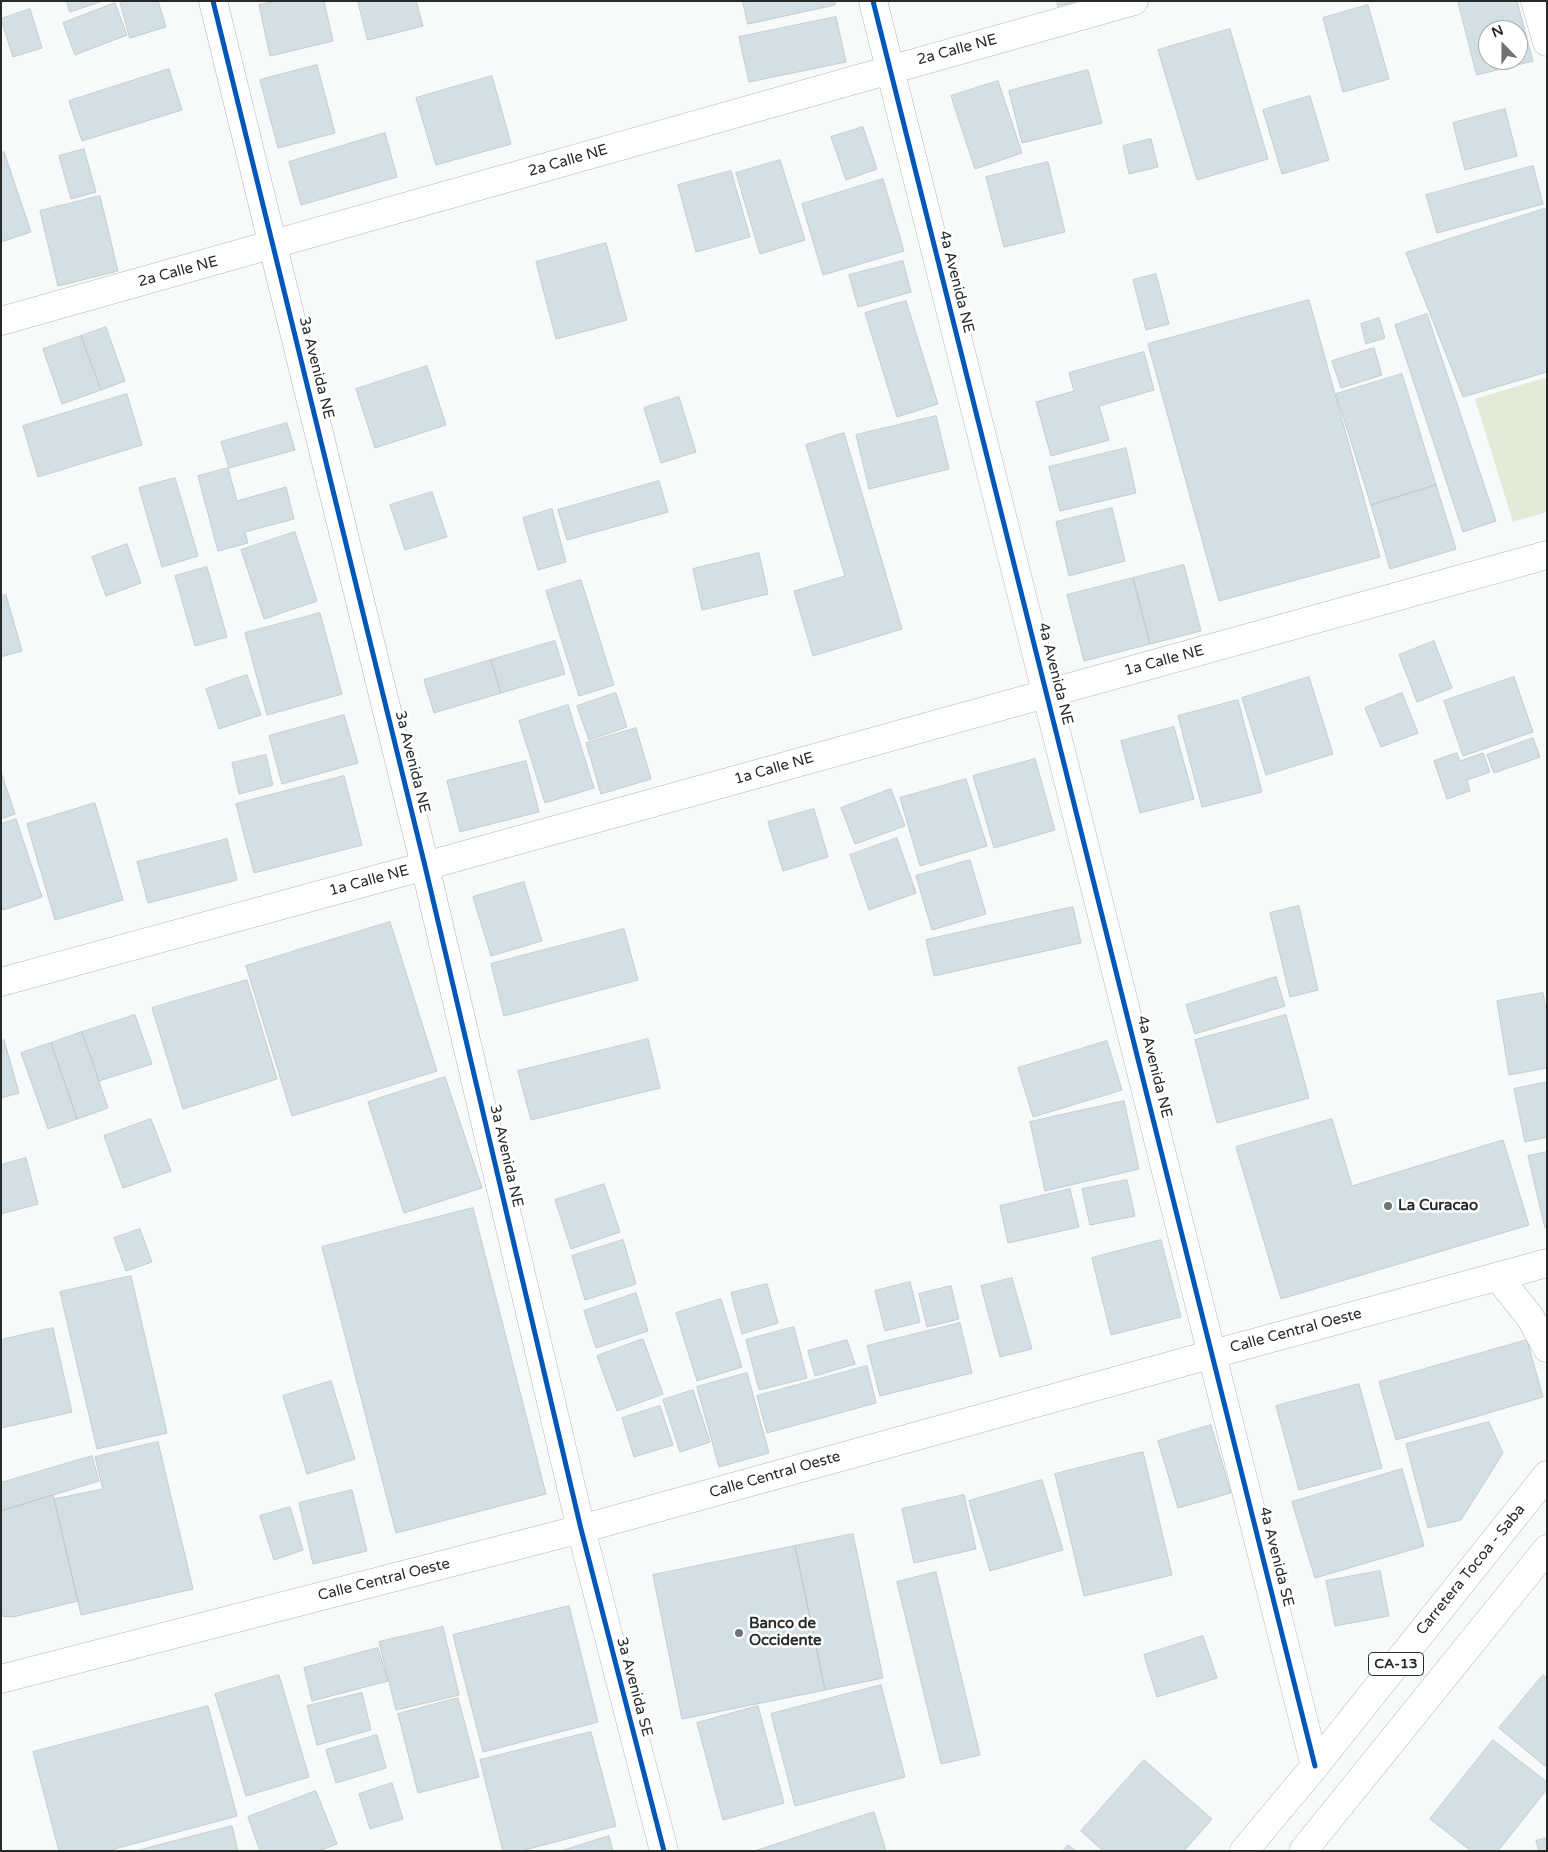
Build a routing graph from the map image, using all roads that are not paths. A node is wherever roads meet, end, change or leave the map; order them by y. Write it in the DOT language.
graph roads {
  1 [pos="213,1"];
  2 [pos="872,1"];
  3 [pos="1134,1"];
  4 [pos="1535,1"];
  5 [pos="1547,42"];
  6 [pos="890,68"];
  7 [pos="273,246"];
  8 [pos="1,322"];
  9 [pos="1547,555"];
  10 [pos="1046,693"];
  11 [pos="425,866"];
  12 [pos="1,982"];
  13 [pos="1547,1263"];
  14 [pos="1498,1277"];
  15 [pos="1547,1348"];
  16 [pos="1212,1354"];
  17 [pos="1547,1475"];
  18 [pos="581,1529"];
  19 [pos="1547,1548"];
  20 [pos="1,1679"];
  21 [pos="1315,1766"];
  22 [pos="664,1851"];
  23 [pos="1244,1851"];
  24 [pos="1303,1851"];
  1 -- 7 [label="street, 3a Avenida NE"];
  2 -- 6 [label="street, 4a Avenida NE"];
  3 -- 6 [label="street, 2a Calle NE"];
  4 -- 5 [label="street"];
  6 -- 7 [label="street, 2a Calle NE"];
  6 -- 10 [label="street, 4a Avenida NE"];
  7 -- 8 [label="street, 2a Calle NE"];
  7 -- 11 [label="street, 3a Avenida NE"];
  9 -- 10 [label="street, 1a Calle NE"];
  10 -- 11 [label="street, 1a Calle NE"];
  10 -- 16 [label="street, 4a Avenida NE"];
  11 -- 12 [label="street, 1a Calle NE"];
  11 -- 18 [label="street, 3a Avenida NE"];
  13 -- 14 [label="street, Calle Central Oeste"];
  14 -- 15 [label="street"];
  14 -- 16 [label="street, Calle Central Oeste"];
  16 -- 18 [label="street, Calle Central Oeste"];
  16 -- 21 [label="street, 4a Avenida SE"];
  17 -- 21 [label="street, Carretera Tocoa - Saba / CA-13"];
  18 -- 20 [label="street, Calle Central Oeste"];
  18 -- 22 [label="street, 3a Avenida SE"];
  19 -- 24 [label="street, CA-13"];
  21 -- 23 [label="street, Carretera Tocoa - Saba / CA-13"];
}
